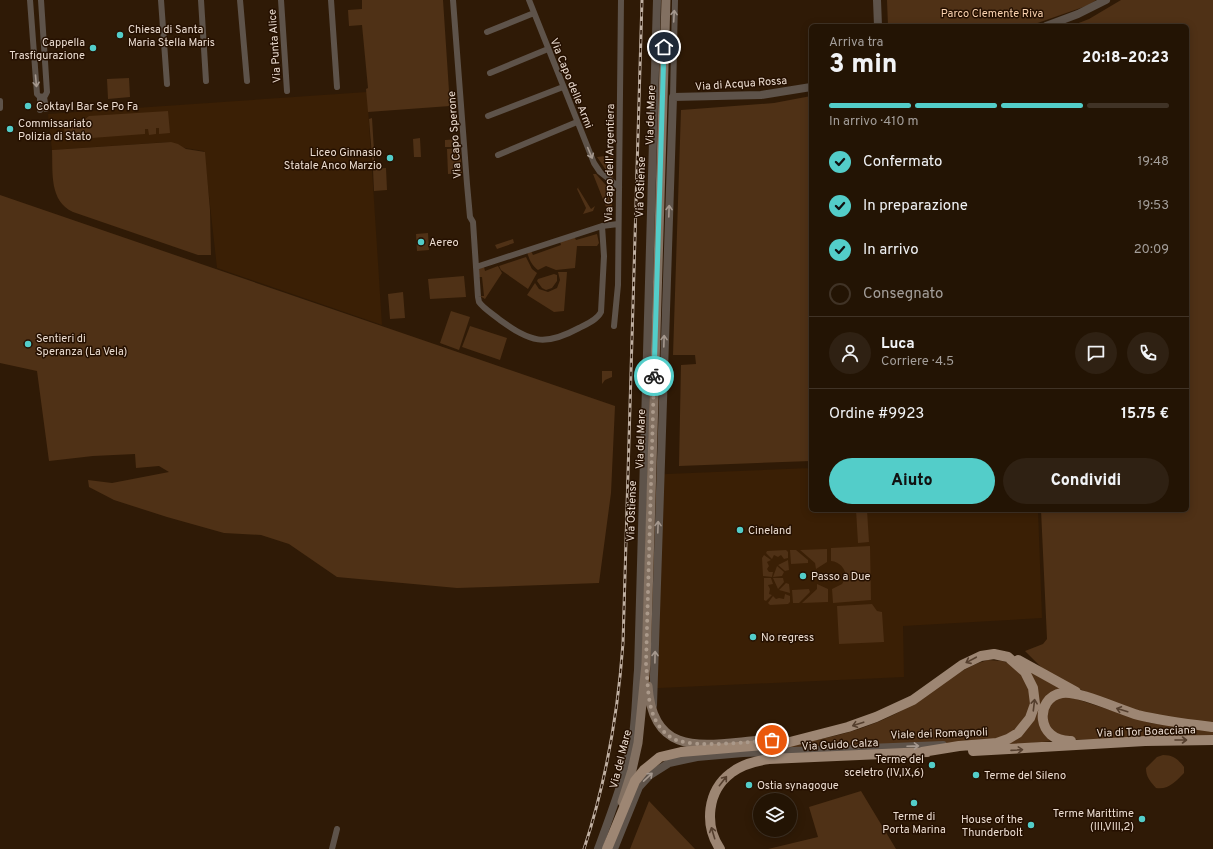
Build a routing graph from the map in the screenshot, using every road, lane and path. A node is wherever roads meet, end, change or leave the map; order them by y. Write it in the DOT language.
graph roads {
  1 [pos="30,0"];
  2 [pos="41,0"];
  3 [pos="161,0"];
  4 [pos="201,0"];
  5 [pos="240,0"];
  6 [pos="281,0"];
  7 [pos="331,0"];
  8 [pos="453,0"];
  9 [pos="529,0"];
  10 [pos="620,0"];
  11 [pos="657,0"];
  12 [pos="666,0"];
  13 [pos="675,0"];
  14 [pos="877,0"];
  15 [pos="1106,0"];
  16 [pos="534,13"];
  17 [pos="878,24"];
  18 [pos="1051,24"];
  19 [pos="487,32"];
  20 [pos="548,49"];
  21 [pos="490,73"];
  22 [pos="206,81"];
  23 [pos="247,81"];
  24 [pos="167,84"];
  25 [pos="809,86"];
  26 [pos="337,87"];
  27 [pos="563,87"];
  28 [pos="287,91"];
  29 [pos="42,97"];
  30 [pos="672,97"];
  31 [pos="0,101"];
  32 [pos="0,108"];
  33 [pos="43,110"];
  34 [pos="488,116"];
  35 [pos="577,122"];
  36 [pos="498,155"];
  37 [pos="619,187"];
  38 [pos="618,224"];
  39 [pos="602,226"];
  40 [pos="476,267"];
  41 [pos="614,326"];
  42 [pos="1008,657"];
  43 [pos="646,664"];
  44 [pos="1084,697"];
  45 [pos="652,709"];
  46 [pos="1213,726"];
  47 [pos="801,738"];
  48 [pos="1213,740"];
  49 [pos="1086,745"];
  50 [pos="959,746"];
  51 [pos="922,752"];
  52 [pos="616,825"];
  53 [pos="337,829"];
  54 [pos="332,849"];
  55 [pos="598,849"];
  56 [pos="607,849"];
  57 [pos="614,849"];
  58 [pos="720,849"];
  1 -- 29 [label="street, one-way"];
  2 -- 29 [label="street"];
  3 -- 24 [label="street"];
  4 -- 22 [label="street"];
  5 -- 23 [label="street"];
  6 -- 28 [label="street, Via Punta Alice"];
  7 -- 26 [label="street"];
  8 -- 40 [label="street, Via Capo Sperone"];
  9 -- 16 [label="street, Via Capo delle Armi"];
  10 -- 37 [label="street, Via Capo dell'Argentiera"];
  11 -- 55 [label="street, Via Ostiense"];
  12 -- 43 [label="main road, Via del Mare"];
  30 -- 13 [label="street, one-way"];
  14 -- 17 [label="street"];
  15 -- 18 [label="street"];
  16 -- 19 [label="street"];
  16 -- 20 [label="street, Via Capo delle Armi"];
  20 -- 21 [label="street"];
  20 -- 27 [label="street, Via Capo delle Armi"];
  25 -- 30 [label="street, Via di Acqua Rossa"];
  27 -- 34 [label="street"];
  27 -- 35 [label="street, Via Capo delle Armi"];
  29 -- 33 [label="street"];
  45 -- 30 [label="street, one-way"];
  31 -- 32 [label="street"];
  35 -- 36 [label="street"];
  35 -- 37 [label="street, Via Capo delle Armi, one-way"];
  37 -- 38 [label="street, Via Capo dell'Argentiera"];
  38 -- 39 [label="street"];
  38 -- 41 [label="street, Via Capo dell'Argentiera"];
  39 -- 40 [label="street"];
  39 -- 40 [label="street, Via Capo Sperone"];
  42 -- 44 [label="main road"];
  42 -- 47 [label="main road, Viale dei Romagnoli, one-way"];
  50 -- 42 [label="main road, Viale dei Romagnoli, one-way"];
  43 -- 45 [label="main road, Viale dei Romagnoli"];
  43 -- 52 [label="main road, Via del Mare"];
  46 -- 44 [label="main road, Via di Tor Boacciana, one-way"];
  44 -- 49 [label="main road, Via di Tor Boacciana"];
  45 -- 47 [label="main road, Viale dei Romagnoli"];
  47 -- 52 [label="main road, Viale dei Romagnoli"];
  49 -- 48 [label="main road, Via di Tor Boacciana, one-way"];
  51 -- 49 [label="main road, Via Guido Calza, one-way"];
  50 -- 51 [label="main road"];
  57 -- 50 [label="street, Viale dei Romagnoli, one-way"];
  58 -- 51 [label="main road, Via Guido Calza, one-way"];
  52 -- 56 [label="main road, Via del Mare"];
  53 -- 54 [label="street"];
}
